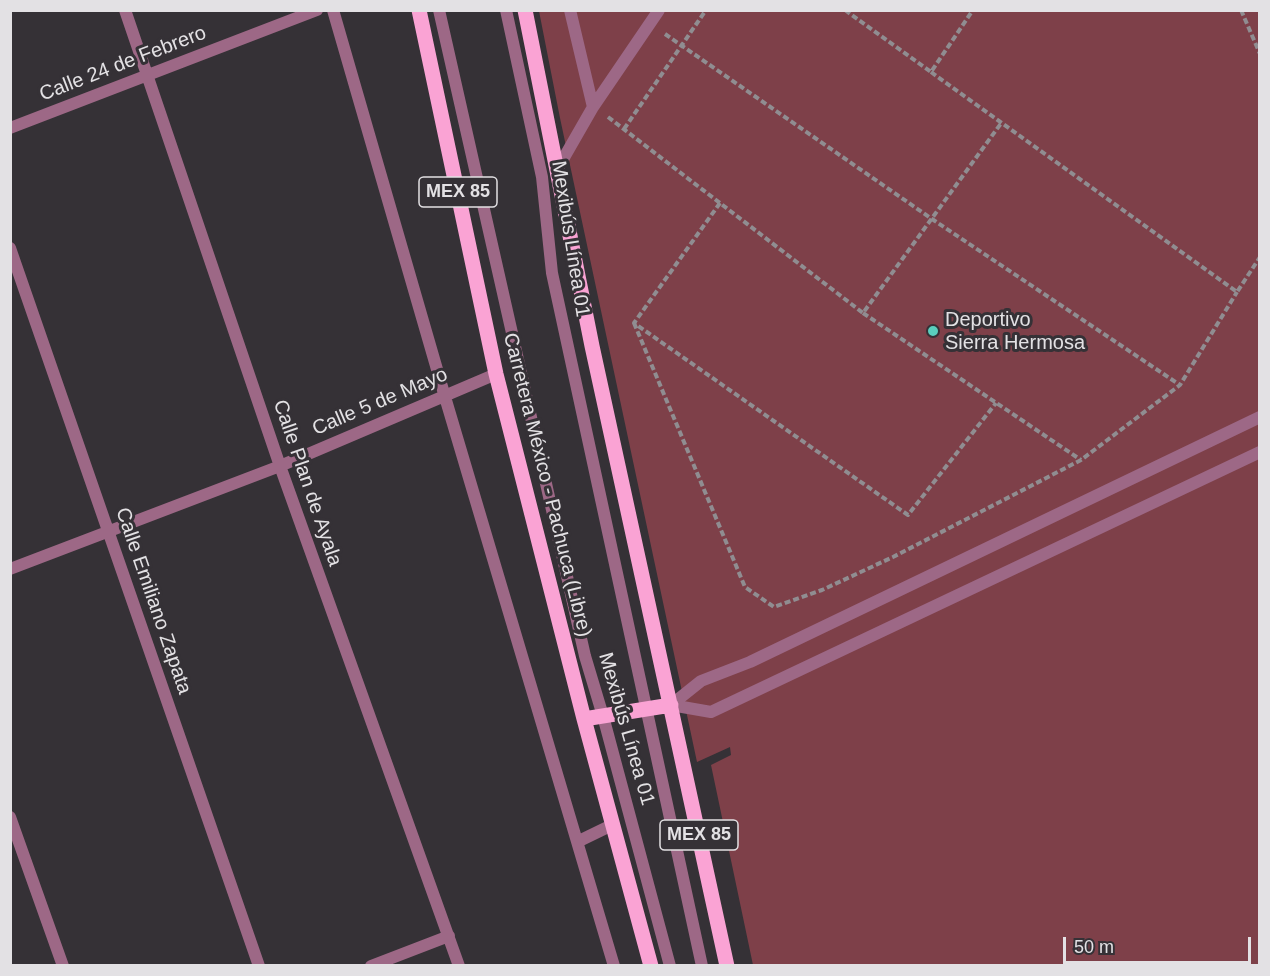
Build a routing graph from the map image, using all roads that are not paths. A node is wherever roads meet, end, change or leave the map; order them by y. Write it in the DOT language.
graph roads {
  1 [pos="125,10"];
  2 [pos="317,10"];
  3 [pos="333,10"];
  4 [pos="419,10"];
  5 [pos="439,10"];
  6 [pos="506,10"];
  7 [pos="525,10"];
  8 [pos="570,10"];
  9 [pos="659,10"];
  10 [pos="148,76"];
  11 [pos="594,107"];
  12 [pos="10,128"];
  13 [pos="558,168"];
  14 [pos="10,248"];
  15 [pos="496,374"];
  16 [pos="445,397"];
  17 [pos="1260,417"];
  18 [pos="1260,452"];
  19 [pos="280,466"];
  20 [pos="108,531"];
  21 [pos="10,569"];
  22 [pos="670,705"];
  23 [pos="646,709"];
  24 [pos="603,716"];
  25 [pos="584,719"];
  26 [pos="10,817"];
  27 [pos="612,825"];
  28 [pos="577,842"];
  29 [pos="448,936"];
  30 [pos="650,965"];
  31 [pos="63,966"];
  32 [pos="259,966"];
  33 [pos="371,966"];
  34 [pos="459,966"];
  35 [pos="614,966"];
  36 [pos="670,966"];
  37 [pos="702,966"];
  38 [pos="728,966"];
  1 -- 10 [label="street, Calle Plan de Ayala"];
  2 -- 10 [label="street, Calle 24 de Febrero"];
  3 -- 16 [label="street"];
  4 -- 15 [label="main road, Carretera México - Pachuca (Libre) / MEX 85"];
  5 -- 24 [label="street, Mexibús Línea 01"];
  6 -- 23 [label="street, Mexibús Línea 01"];
  7 -- 13 [label="main road, MEX 85"];
  8 -- 11 [label="street"];
  9 -- 11 [label="street"];
  10 -- 12 [label="street, Calle 24 de Febrero"];
  10 -- 19 [label="street, Calle Plan de Ayala"];
  11 -- 13 [label="street"];
  13 -- 22 [label="main road, MEX 85"];
  14 -- 20 [label="street, Calle Emiliano Zapata"];
  15 -- 16 [label="street, Calle 5 de Mayo"];
  15 -- 25 [label="main road, Carretera México - Pachuca (Libre) / MEX 85"];
  16 -- 19 [label="street, Calle 5 de Mayo"];
  16 -- 28 [label="street"];
  17 -- 22 [label="street"];
  18 -- 22 [label="street"];
  19 -- 20 [label="street, Calle 5 de Mayo"];
  19 -- 29 [label="street, Calle Plan de Ayala"];
  20 -- 21 [label="street, Calle 5 de Mayo"];
  20 -- 32 [label="street, Calle Emiliano Zapata"];
  22 -- 23 [label="main road"];
  22 -- 38 [label="main road, MEX 85"];
  23 -- 24 [label="main road"];
  23 -- 37 [label="street, Mexibús Línea 01"];
  24 -- 25 [label="main road"];
  24 -- 36 [label="street, Mexibús Línea 01"];
  25 -- 27 [label="main road, Carretera México - Pachuca (Libre) / MEX 85"];
  26 -- 31 [label="street"];
  27 -- 28 [label="street"];
  27 -- 30 [label="main road, Carretera México - Pachuca (Libre) / MEX 85"];
  28 -- 35 [label="street"];
  29 -- 33 [label="street"];
  29 -- 34 [label="street, Calle Plan de Ayala"];
}
